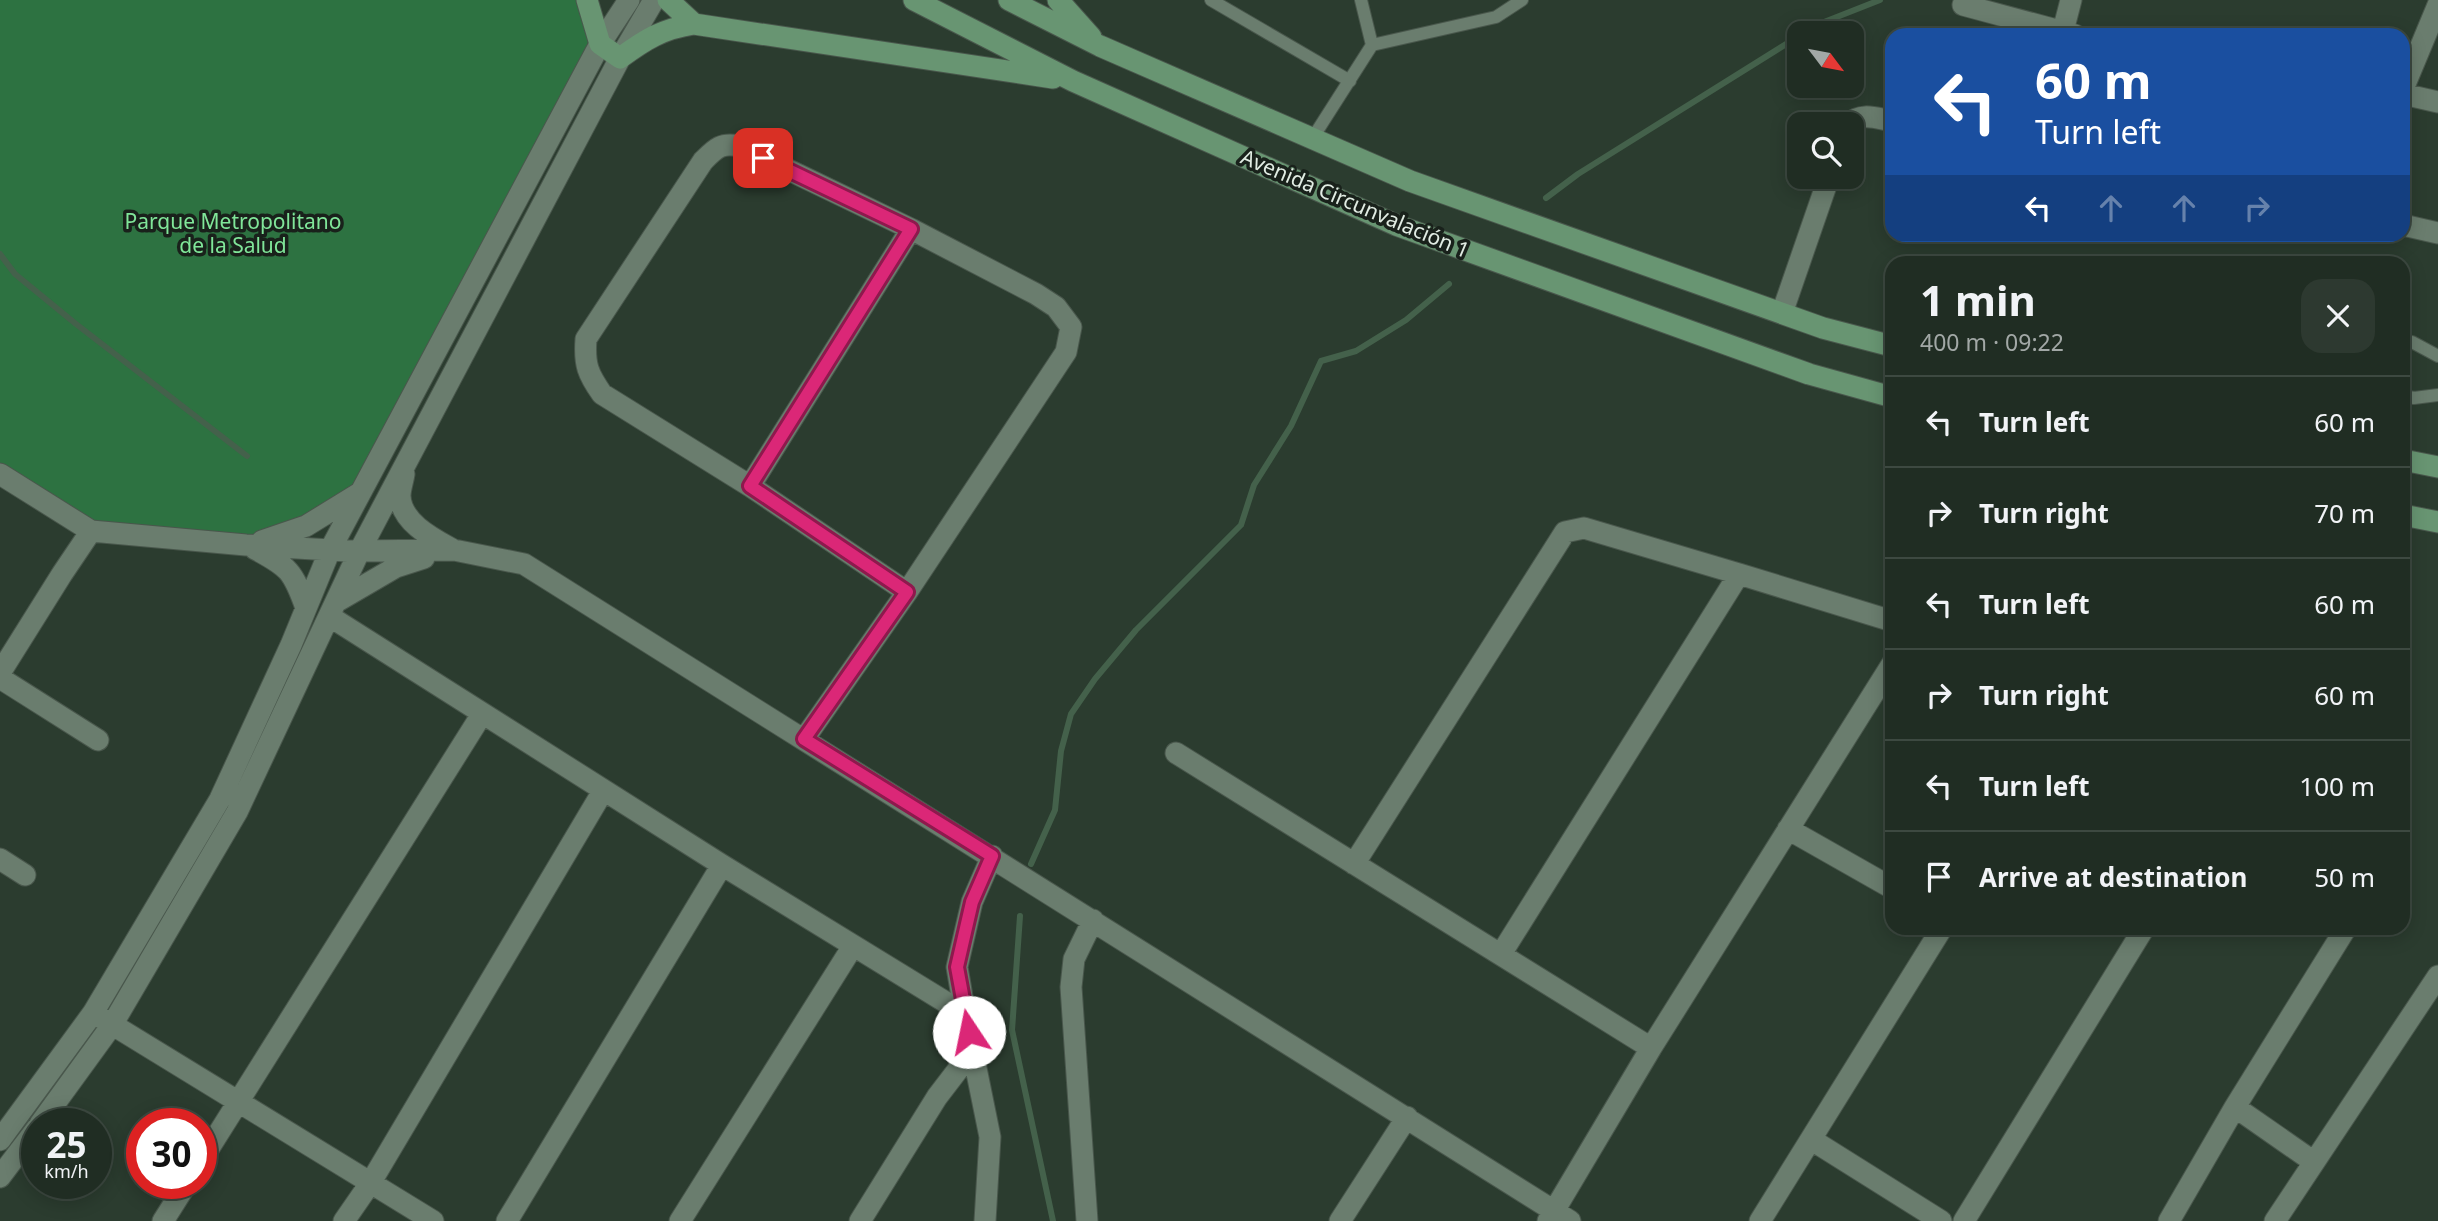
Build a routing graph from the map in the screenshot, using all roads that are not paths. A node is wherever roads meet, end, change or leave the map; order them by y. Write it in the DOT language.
graph roads {
  1 [pos="587,0"];
  2 [pos="629,0"];
  3 [pos="654,0"];
  4 [pos="668,0"];
  5 [pos="914,0"];
  6 [pos="1009,0"];
  7 [pos="1058,0"];
  8 [pos="1212,0"];
  9 [pos="1361,0"];
  10 [pos="1522,0"];
  11 [pos="2071,0"];
  12 [pos="1963,5"];
  13 [pos="2438,5"];
  14 [pos="694,24"];
  15 [pos="2045,28"];
  16 [pos="2068,28"];
  17 [pos="600,44"];
  18 [pos="1372,45"];
  19 [pos="1100,46"];
  20 [pos="620,58"];
  21 [pos="2410,72"];
  22 [pos="1073,81"];
  23 [pos="1350,81"];
  24 [pos="2410,96"];
  25 [pos="2438,102"];
  26 [pos="1864,116"];
  27 [pos="1885,120"];
  28 [pos="1312,139"];
  29 [pos="1825,189"];
  30 [pos="2410,227"];
  31 [pos="911,229"];
  32 [pos="2438,233"];
  33 [pos="1782,313"];
  34 [pos="2410,342"];
  35 [pos="1885,344"];
  36 [pos="2438,356"];
  37 [pos="1885,395"];
  38 [pos="2438,395"];
  39 [pos="2410,397"];
  40 [pos="407,460"];
  41 [pos="2410,461"];
  42 [pos="2438,467"];
  43 [pos="0,474"];
  44 [pos="750,486"];
  45 [pos="361,491"];
  46 [pos="2410,516"];
  47 [pos="2438,522"];
  48 [pos="91,531"];
  49 [pos="246,545"];
  50 [pos="330,550"];
  51 [pos="454,550"];
  52 [pos="359,551"];
  53 [pos="1739,574"];
  54 [pos="907,592"];
  55 [pos="306,608"];
  56 [pos="332,609"];
  57 [pos="1885,619"];
  58 [pos="290,645"];
  59 [pos="311,652"];
  60 [pos="0,673"];
  61 [pos="1885,675"];
  62 [pos="0,678"];
  63 [pos="482,714"];
  64 [pos="804,739"];
  65 [pos="98,740"];
  66 [pos="1176,753"];
  67 [pos="603,791"];
  68 [pos="1788,829"];
  69 [pos="992,856"];
  70 [pos="0,859"];
  71 [pos="1354,864"];
  72 [pos="722,865"];
  73 [pos="25,874"];
  74 [pos="1885,884"];
  75 [pos="1093,920"];
  76 [pos="1938,935"];
  77 [pos="2140,935"];
  78 [pos="2342,935"];
  79 [pos="853,946"];
  80 [pos="1501,954"];
  81 [pos="2438,976"];
  82 [pos="93,1013"];
  83 [pos="965,1014"];
  84 [pos="112,1025"];
  85 [pos="1651,1048"];
  86 [pos="974,1050"];
  87 [pos="239,1102"];
  88 [pos="2235,1107"];
  89 [pos="51,1108"];
  90 [pos="1407,1117"];
  91 [pos="217,1136"];
  92 [pos="0,1140"];
  93 [pos="1812,1140"];
  94 [pos="21,1149"];
  95 [pos="2314,1162"];
  96 [pos="0,1177"];
  97 [pos="371,1182"];
  98 [pos="177,1199"];
  99 [pos="1558,1217"];
  100 [pos="163,1221"];
  101 [pos="344,1221"];
  102 [pos="433,1221"];
  103 [pos="507,1221"];
  104 [pos="680,1221"];
  105 [pos="860,1221"];
  106 [pos="985,1221"];
  107 [pos="1087,1221"];
  108 [pos="1340,1221"];
  109 [pos="1760,1221"];
  110 [pos="1941,1221"];
  111 [pos="1965,1221"];
  112 [pos="2169,1221"];
  113 [pos="2275,1221"];
  1 -- 17 [label="main road"];
  2 -- 17 [label="street"];
  3 -- 20 [label="street"];
  4 -- 14 [label="main road"];
  5 -- 22 [label="main road, Avenida Circunvalación 1"];
  6 -- 19 [label="main road, Avenida Circunvalación 1"];
  7 -- 19 [label="main road"];
  8 -- 23 [label="lane"];
  9 -- 18 [label="lane"];
  10 -- 18 [label="lane"];
  11 -- 16 [label="street"];
  12 -- 15 [label="street"];
  13 -- 21 [label="street"];
  14 -- 20 [label="main road"];
  14 -- 22 [label="main road"];
  17 -- 20 [label="main road"];
  17 -- 45 [label="street"];
  18 -- 23 [label="lane"];
  19 -- 28 [label="main road, Avenida Circunvalación 1"];
  20 -- 40 [label="street"];
  22 -- 37 [label="main road, Avenida Circunvalación 1"];
  23 -- 28 [label="lane"];
  24 -- 25 [label="street"];
  26 -- 27 [label="street"];
  28 -- 33 [label="main road, Avenida Circunvalación 1"];
  29 -- 33 [label="street"];
  30 -- 32 [label="street"];
  31 -- 44 [label="street"];
  31 -- 44 [label="street"];
  31 -- 54 [label="street"];
  33 -- 35 [label="main road, Avenida Circunvalación 1"];
  34 -- 36 [label="lane"];
  38 -- 39 [label="lane"];
  40 -- 51 [label="street"];
  40 -- 52 [label="street"];
  41 -- 42 [label="main road"];
  43 -- 48 [label="street"];
  44 -- 54 [label="street"];
  45 -- 49 [label="street"];
  45 -- 50 [label="street"];
  46 -- 47 [label="main road"];
  48 -- 49 [label="street"];
  48 -- 60 [label="street"];
  49 -- 50 [label="street"];
  49 -- 55 [label="street"];
  50 -- 52 [label="street"];
  50 -- 55 [label="street"];
  51 -- 52 [label="street"];
  51 -- 56 [label="street"];
  51 -- 64 [label="street"];
  52 -- 56 [label="street"];
  53 -- 57 [label="street"];
  53 -- 71 [label="street"];
  53 -- 80 [label="street"];
  54 -- 64 [label="street"];
  55 -- 58 [label="street"];
  56 -- 59 [label="street"];
  56 -- 63 [label="street"];
  58 -- 59 [label="street"];
  58 -- 82 [label="street"];
  59 -- 84 [label="street"];
  61 -- 68 [label="street"];
  62 -- 65 [label="street"];
  63 -- 67 [label="street"];
  63 -- 87 [label="street"];
  64 -- 69 [label="street"];
  66 -- 71 [label="street"];
  67 -- 72 [label="street"];
  67 -- 97 [label="street"];
  68 -- 74 [label="street"];
  68 -- 85 [label="street"];
  69 -- 75 [label="street"];
  69 -- 83 [label="street"];
  70 -- 73 [label="street"];
  71 -- 80 [label="street"];
  72 -- 79 [label="street"];
  72 -- 103 [label="street"];
  75 -- 90 [label="street"];
  75 -- 107 [label="street"];
  76 -- 93 [label="street"];
  77 -- 111 [label="street"];
  78 -- 88 [label="street"];
  79 -- 83 [label="street"];
  79 -- 104 [label="street"];
  80 -- 85 [label="street"];
  81 -- 95 [label="street"];
  82 -- 84 [label="street"];
  82 -- 92 [label="street"];
  83 -- 86 [label="street"];
  84 -- 87 [label="street"];
  84 -- 89 [label="street"];
  85 -- 99 [label="street"];
  86 -- 105 [label="street"];
  86 -- 106 [label="street"];
  87 -- 91 [label="street"];
  87 -- 97 [label="street"];
  88 -- 95 [label="street"];
  88 -- 112 [label="street"];
  90 -- 99 [label="street"];
  90 -- 108 [label="street"];
  93 -- 109 [label="street"];
  93 -- 110 [label="street"];
  94 -- 96 [label="street"];
  95 -- 113 [label="street"];
  97 -- 101 [label="street"];
  97 -- 102 [label="street"];
  98 -- 100 [label="street"];
}
